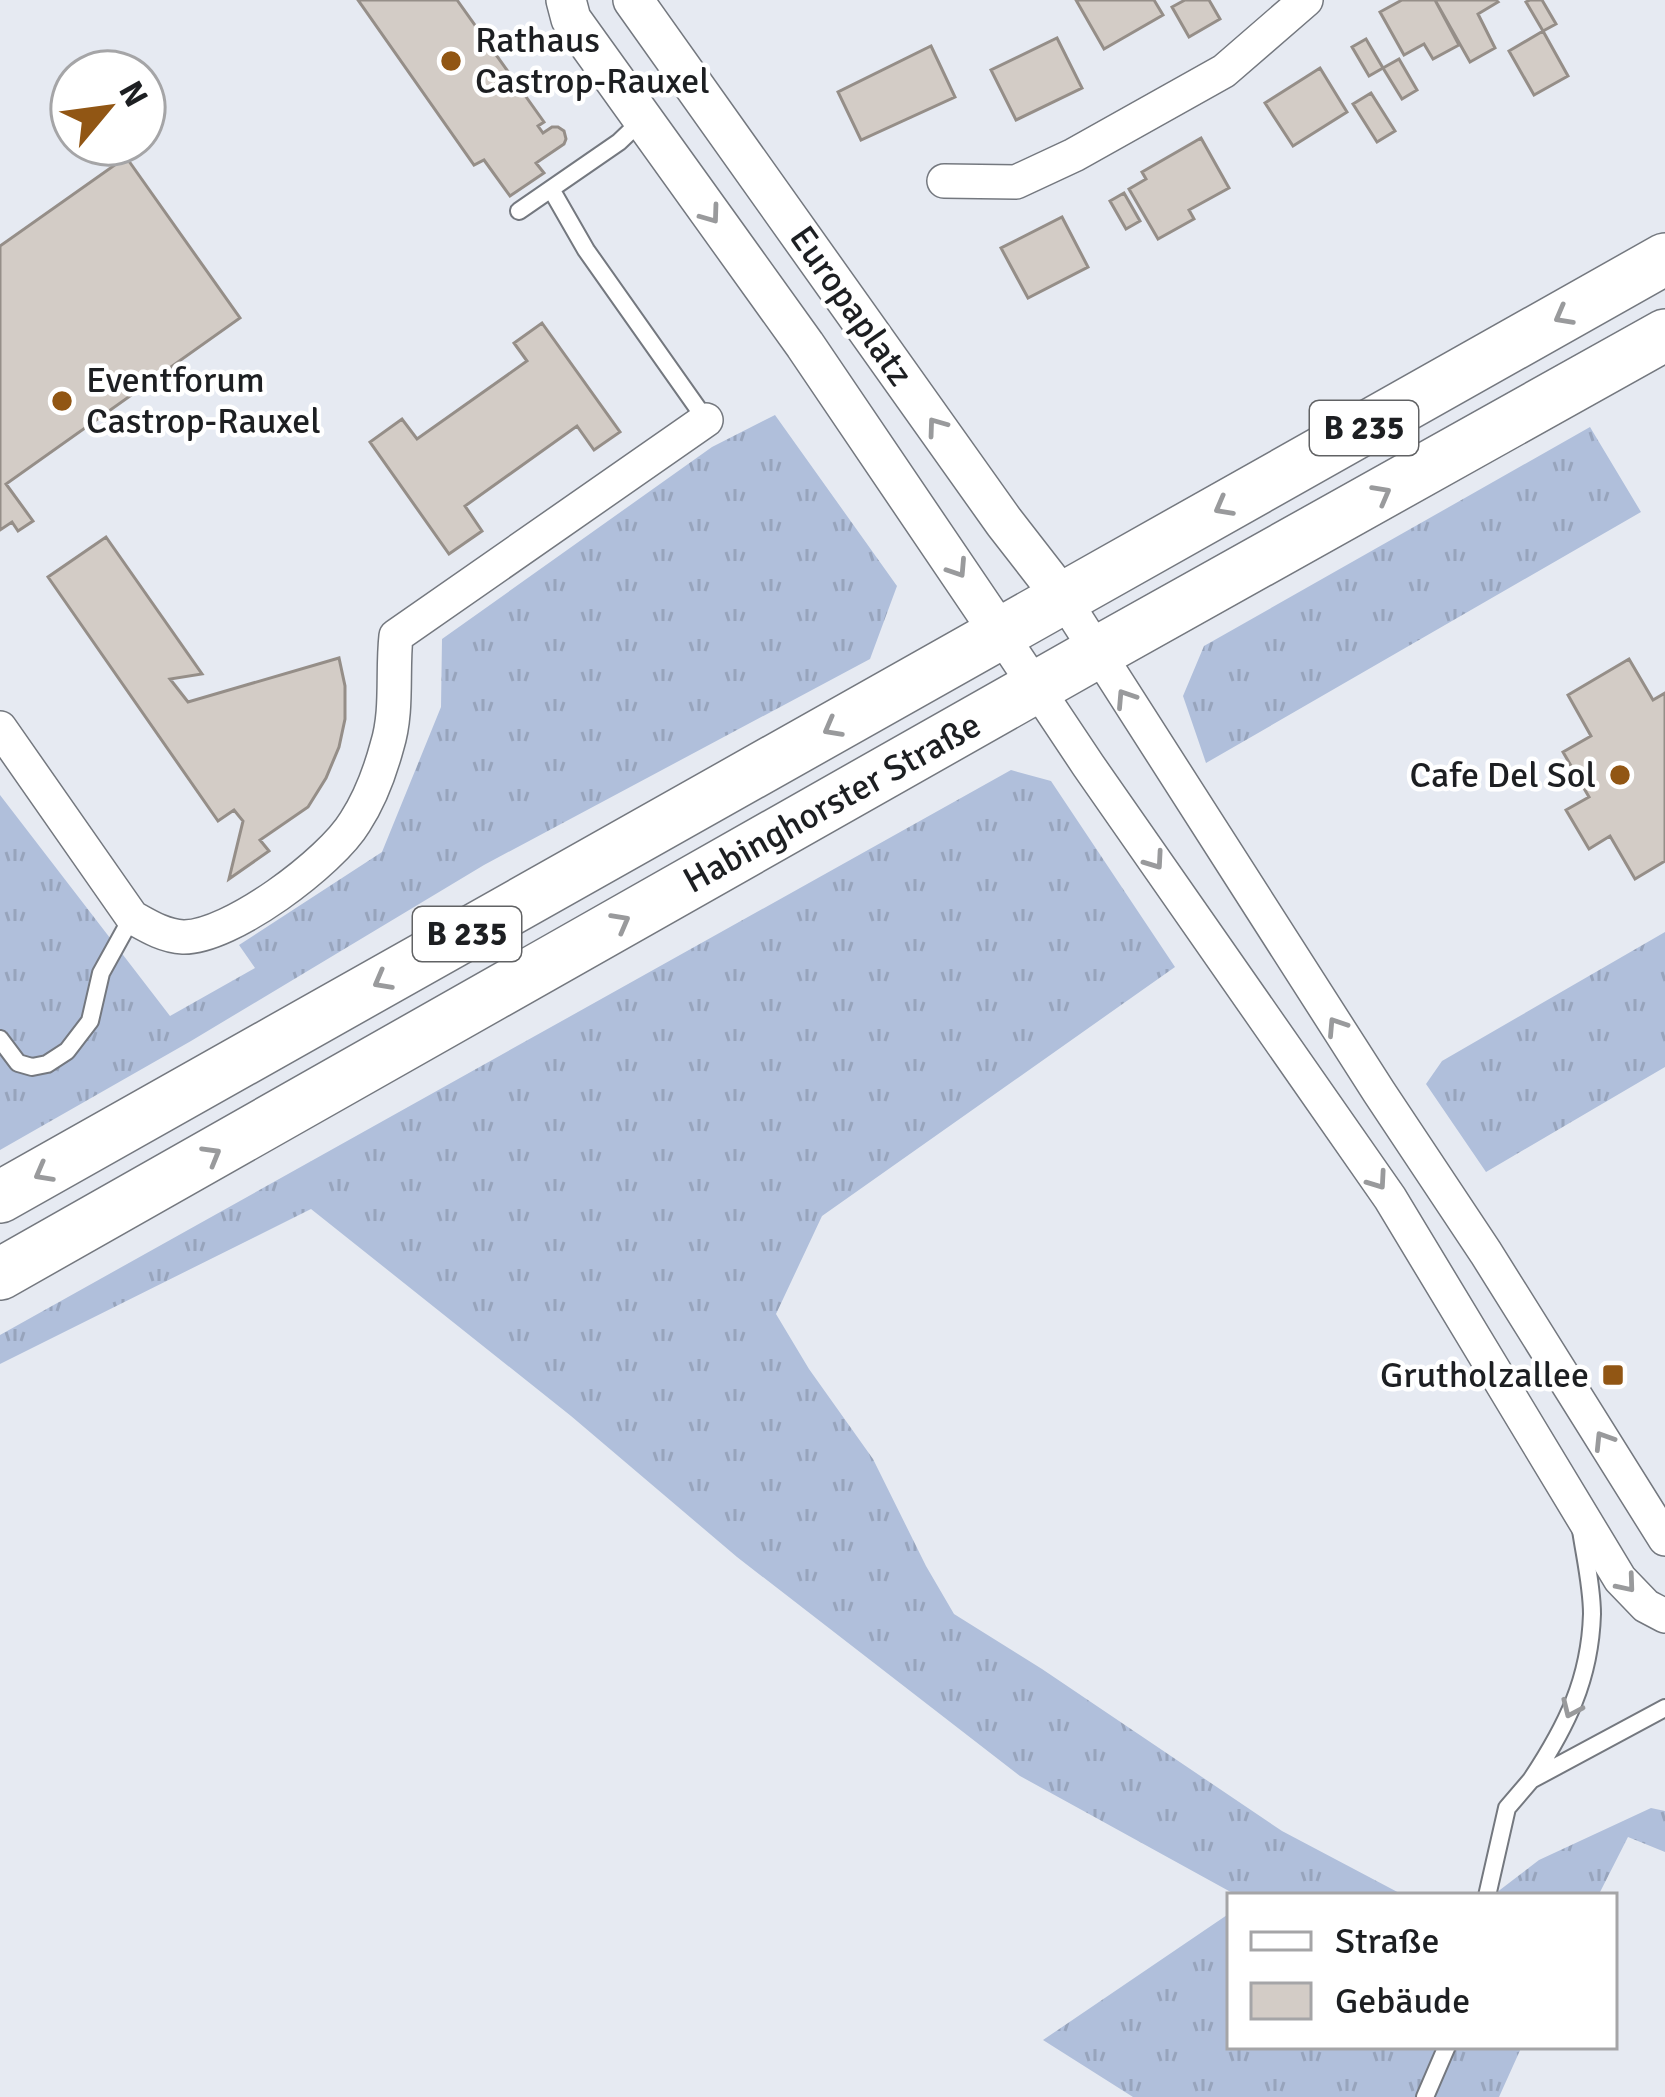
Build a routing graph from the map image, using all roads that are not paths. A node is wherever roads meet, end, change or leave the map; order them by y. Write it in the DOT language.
graph roads {
  1 [pos="566,0"];
  2 [pos="1306,0"];
  3 [pos="637,6"];
  4 [pos="642,120"];
  5 [pos="944,181"];
  6 [pos="551,189"];
  7 [pos="519,211"];
  8 [pos="1665,259"];
  9 [pos="1665,335"];
  10 [pos="706,420"];
  11 [pos="1063,598"];
  12 [pos="1000,633"];
  13 [pos="1096,653"];
  14 [pos="1036,688"];
  15 [pos="0,728"];
  16 [pos="132,917"];
  17 [pos="0,1039"];
  18 [pos="0,1197"];
  19 [pos="0,1274"];
  20 [pos="1578,1512"];
  21 [pos="1665,1539"];
  22 [pos="1665,1616"];
  23 [pos="1665,1708"];
  24 [pos="1531,1780"];
  25 [pos="1488,1893"];
  26 [pos="1446,2049"];
  27 [pos="1425,2097"];
  1 -- 4 [label="street, Europaplatz"];
  2 -- 5 [label="street"];
  3 -- 4 [label="street, Europaplatz"];
  11 -- 3 [label="street, Europaplatz, one-way"];
  4 -- 6 [label="lane, Europaplatz"];
  4 -- 12 [label="street, Europaplatz, one-way"];
  6 -- 7 [label="lane, Europaplatz"];
  6 -- 10 [label="lane"];
  8 -- 11 [label="main road, Habinghorster Straße / B 235, one-way"];
  13 -- 9 [label="main road, Habinghorster Straße / B 235, one-way"];
  10 -- 16 [label="street"];
  11 -- 12 [label="main road, Habinghorster Straße / B 235"];
  11 -- 13 [label="street"];
  12 -- 14 [label="street"];
  12 -- 18 [label="main road, Habinghorster Straße / B 235, one-way"];
  13 -- 14 [label="main road, Habinghorster Straße / B 235"];
  21 -- 13 [label="street, one-way"];
  19 -- 14 [label="main road, Habinghorster Straße / B 235, one-way"];
  14 -- 20 [label="street, one-way"];
  15 -- 16 [label="street"];
  16 -- 17 [label="lane"];
  20 -- 22 [label="street, one-way"];
  20 -- 24 [label="lane, one-way"];
  23 -- 24 [label="lane"];
  24 -- 25 [label="lane"];
  26 -- 27 [label="lane"];
}
